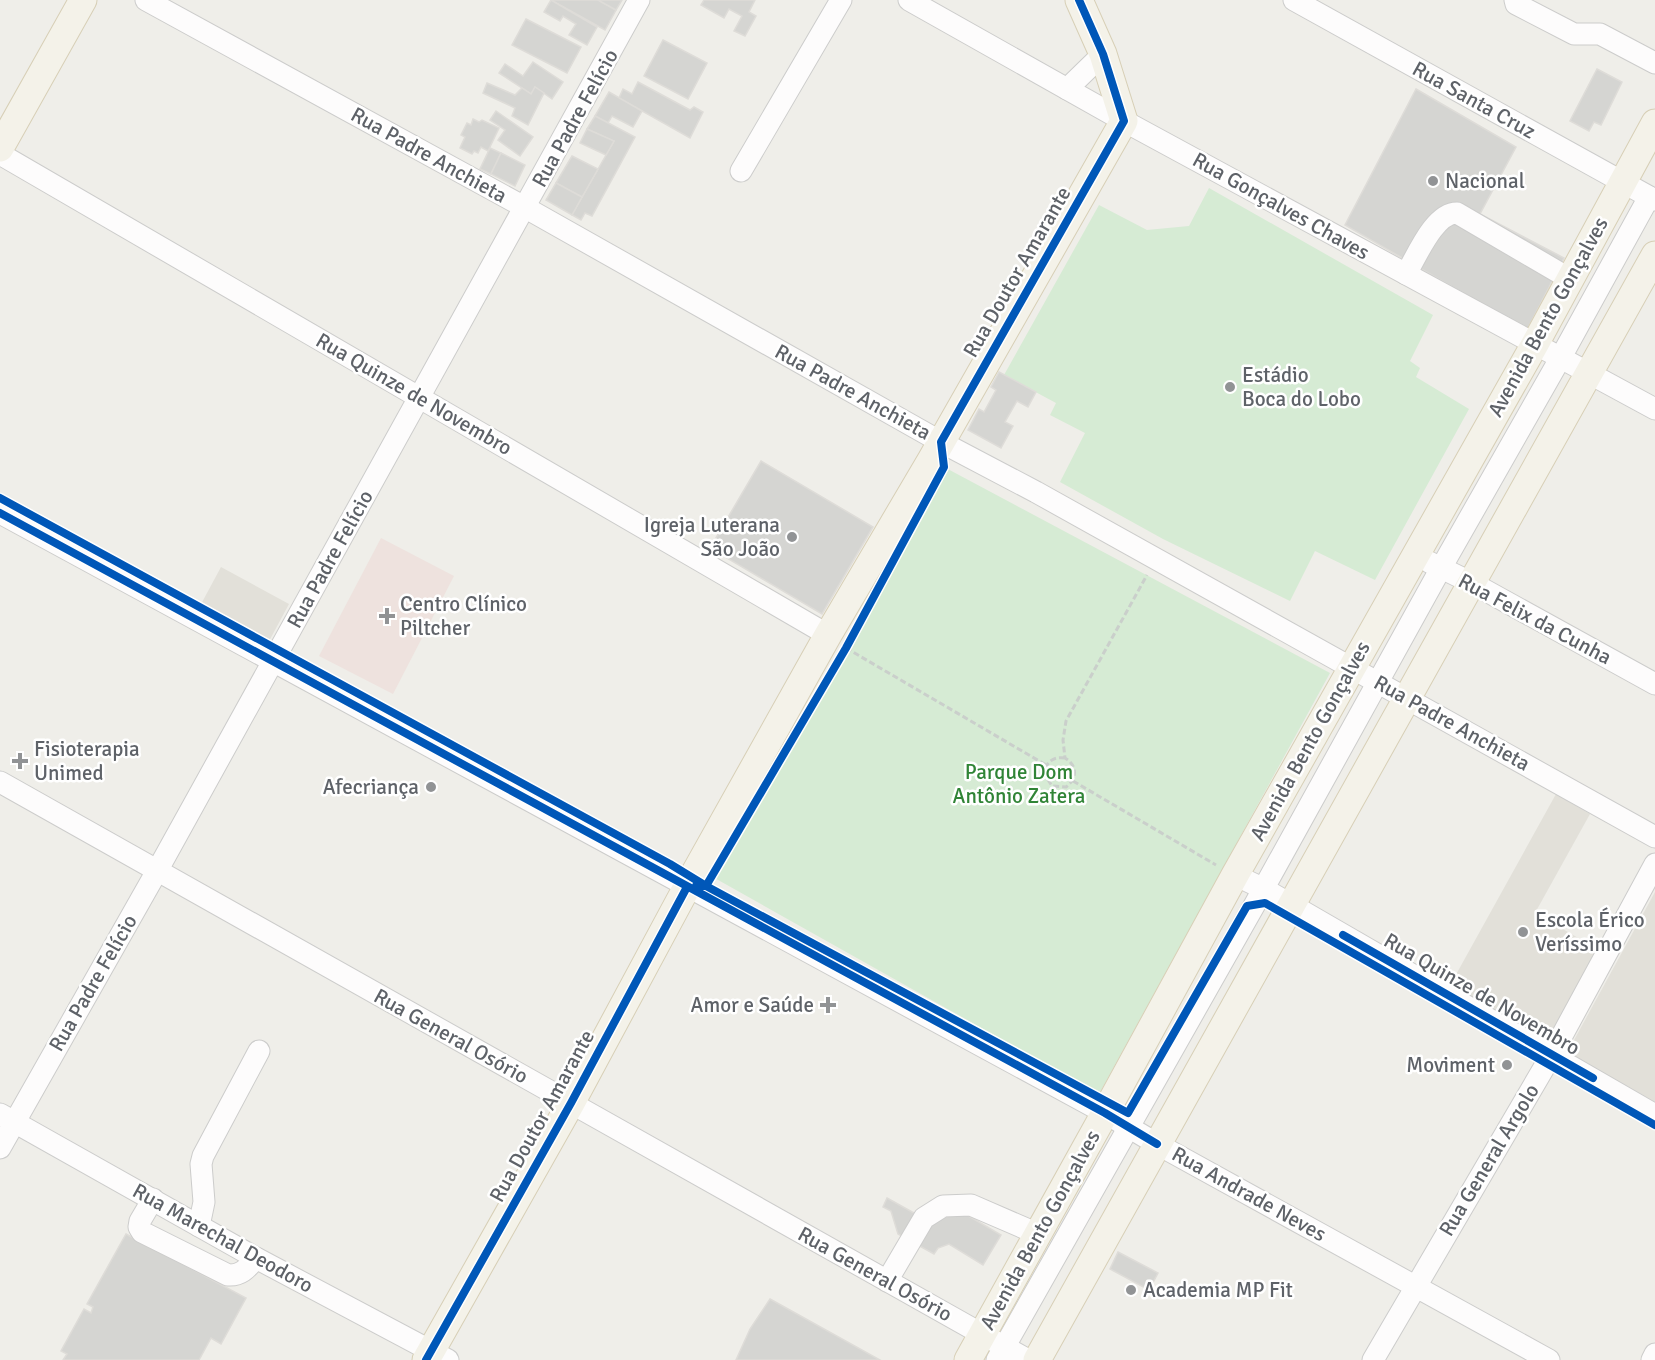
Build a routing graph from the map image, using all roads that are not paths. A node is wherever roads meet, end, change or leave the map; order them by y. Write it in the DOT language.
graph roads {
  1 [pos="83,0"];
  2 [pos="146,0"];
  3 [pos="639,0"];
  4 [pos="841,0"];
  5 [pos="909,0"];
  6 [pos="1079,0"];
  7 [pos="1294,0"];
  8 [pos="1515,0"];
  9 [pos="1103,54"];
  10 [pos="1655,63"];
  11 [pos="1067,89"];
  12 [pos="1124,121"];
  13 [pos="1655,123"];
  14 [pos="0,148"];
  15 [pos="0,154"];
  16 [pos="741,171"];
  17 [pos="1622,182"];
  18 [pos="1652,199"];
  19 [pos="526,208"];
  20 [pos="1655,255"];
  21 [pos="1406,274"];
  22 [pos="1570,279"];
  23 [pos="1535,344"];
  24 [pos="1562,357"];
  25 [pos="1588,372"];
  26 [pos="421,397"];
  27 [pos="1655,409"];
  28 [pos="941,442"];
  29 [pos="0,513"];
  30 [pos="1415,555"];
  31 [pos="1441,568"];
  32 [pos="1472,583"];
  33 [pos="841,645"];
  34 [pos="274,660"];
  35 [pos="1352,668"];
  36 [pos="1378,682"];
  37 [pos="1655,684"];
  38 [pos="1407,698"];
  39 [pos="0,782"];
  40 [pos="1653,831"];
  41 [pos="1655,864"];
  42 [pos="157,871"];
  43 [pos="1229,872"];
  44 [pos="687,887"];
  45 [pos="1264,889"];
  46 [pos="1291,905"];
  47 [pos="259,1051"];
  48 [pos="1552,1054"];
  49 [pos="571,1103"];
  50 [pos="1106,1113"];
  51 [pos="1655,1115"];
  52 [pos="7,1118"];
  53 [pos="1130,1127"];
  54 [pos="1157,1144"];
  55 [pos="0,1148"];
  56 [pos="153,1199"];
  57 [pos="199,1226"];
  58 [pos="1038,1234"];
  59 [pos="256,1258"];
  60 [pos="887,1281"];
  61 [pos="1416,1285"];
  62 [pos="995,1347"];
  63 [pos="1655,1354"];
  64 [pos="435,1357"];
  65 [pos="968,1360"];
  66 [pos="1028,1360"];
  67 [pos="1037,1360"];
  68 [pos="1372,1360"];
  69 [pos="1549,1360"];
  70 [pos="1652,1360"];
  1 -- 14 [label="main road"];
  2 -- 19 [label="street, Rua Padre Anchieta"];
  3 -- 19 [label="street, Rua Padre Felício"];
  4 -- 16 [label="street"];
  5 -- 11 [label="street, Rua Gonçalves Chaves"];
  6 -- 9 [label="main road"];
  7 -- 17 [label="street, Rua Santa Cruz"];
  8 -- 10 [label="street"];
  9 -- 11 [label="street"];
  9 -- 12 [label="main road"];
  11 -- 12 [label="street, Rua Gonçalves Chaves"];
  12 -- 21 [label="street, Rua Gonçalves Chaves"];
  12 -- 28 [label="main road, Rua Doutor Amarante"];
  13 -- 17 [label="main road, Avenida Bento Gonçalves"];
  15 -- 26 [label="street, Rua Quinze de Novembro"];
  17 -- 18 [label="street, Rua Santa Cruz"];
  17 -- 22 [label="main road, Avenida Bento Gonçalves"];
  18 -- 24 [label="street"];
  19 -- 26 [label="street, Rua Padre Felício"];
  19 -- 28 [label="street, Rua Padre Anchieta"];
  20 -- 25 [label="main road"];
  21 -- 22 [label="street"];
  21 -- 23 [label="street, Rua Gonçalves Chaves"];
  22 -- 23 [label="main road, Avenida Bento Gonçalves"];
  23 -- 24 [label="street, Rua Gonçalves Chaves"];
  23 -- 30 [label="main road, Avenida Bento Gonçalves"];
  24 -- 25 [label="street, Rua Gonçalves Chaves"];
  24 -- 31 [label="street"];
  25 -- 27 [label="street, Rua Gonçalves Chaves"];
  25 -- 32 [label="main road"];
  26 -- 33 [label="street, Rua Quinze de Novembro"];
  26 -- 34 [label="street, Rua Padre Felício"];
  28 -- 33 [label="main road, Rua Doutor Amarante"];
  28 -- 35 [label="street, Rua Padre Anchieta"];
  29 -- 34 [label="street, Rua Andrade Neves"];
  30 -- 31 [label="street, Rua Felix da Cunha"];
  30 -- 35 [label="main road, Avenida Bento Gonçalves"];
  31 -- 32 [label="street, Rua Felix da Cunha"];
  31 -- 36 [label="street"];
  32 -- 37 [label="street, Rua Felix da Cunha"];
  32 -- 38 [label="main road"];
  33 -- 44 [label="main road, Rua Doutor Amarante"];
  34 -- 42 [label="street, Rua Padre Felício"];
  34 -- 44 [label="street, Rua Andrade Neves"];
  35 -- 36 [label="street, Rua Padre Anchieta"];
  35 -- 43 [label="main road, Avenida Bento Gonçalves"];
  36 -- 38 [label="street, Rua Padre Anchieta"];
  36 -- 45 [label="street"];
  38 -- 40 [label="street, Rua Padre Anchieta"];
  38 -- 46 [label="main road"];
  39 -- 42 [label="street, Rua General Osório"];
  41 -- 48 [label="street, Rua General Argolo"];
  42 -- 49 [label="street, Rua General Osório"];
  42 -- 52 [label="street, Rua Padre Felício"];
  43 -- 45 [label="street, Rua Quinze de Novembro"];
  43 -- 50 [label="main road, Avenida Bento Gonçalves"];
  44 -- 49 [label="main road, Rua Doutor Amarante"];
  44 -- 50 [label="street, Rua Andrade Neves"];
  45 -- 46 [label="street, Rua Quinze de Novembro"];
  45 -- 53 [label="street"];
  46 -- 48 [label="street, Rua Quinze de Novembro"];
  46 -- 54 [label="main road"];
  47 -- 57 [label="street"];
  48 -- 51 [label="street, Rua Quinze de Novembro"];
  48 -- 61 [label="street, Rua General Argolo"];
  49 -- 60 [label="street, Rua General Osório"];
  49 -- 64 [label="main road, Rua Doutor Amarante"];
  50 -- 53 [label="street, Rua Andrade Neves"];
  50 -- 58 [label="main road, Avenida Bento Gonçalves"];
  52 -- 55 [label="street, Rua Padre Felício"];
  52 -- 56 [label="street, Rua Marechal Deodoro"];
  53 -- 54 [label="street, Rua Andrade Neves"];
  53 -- 62 [label="street"];
  54 -- 61 [label="street, Rua Andrade Neves"];
  54 -- 67 [label="main road"];
  56 -- 57 [label="street, Rua Marechal Deodoro"];
  56 -- 59 [label="street"];
  57 -- 59 [label="street, Rua Marechal Deodoro"];
  58 -- 60 [label="street"];
  58 -- 62 [label="main road, Avenida Bento Gonçalves"];
  59 -- 64 [label="street, Rua Marechal Deodoro"];
  60 -- 62 [label="street, Rua General Osório"];
  61 -- 68 [label="street, Rua General Argolo"];
  61 -- 69 [label="street, Rua Andrade Neves"];
  62 -- 65 [label="main road, Avenida Bento Gonçalves"];
  62 -- 66 [label="street, Rua General Osório"];
  63 -- 70 [label="street"];
}
